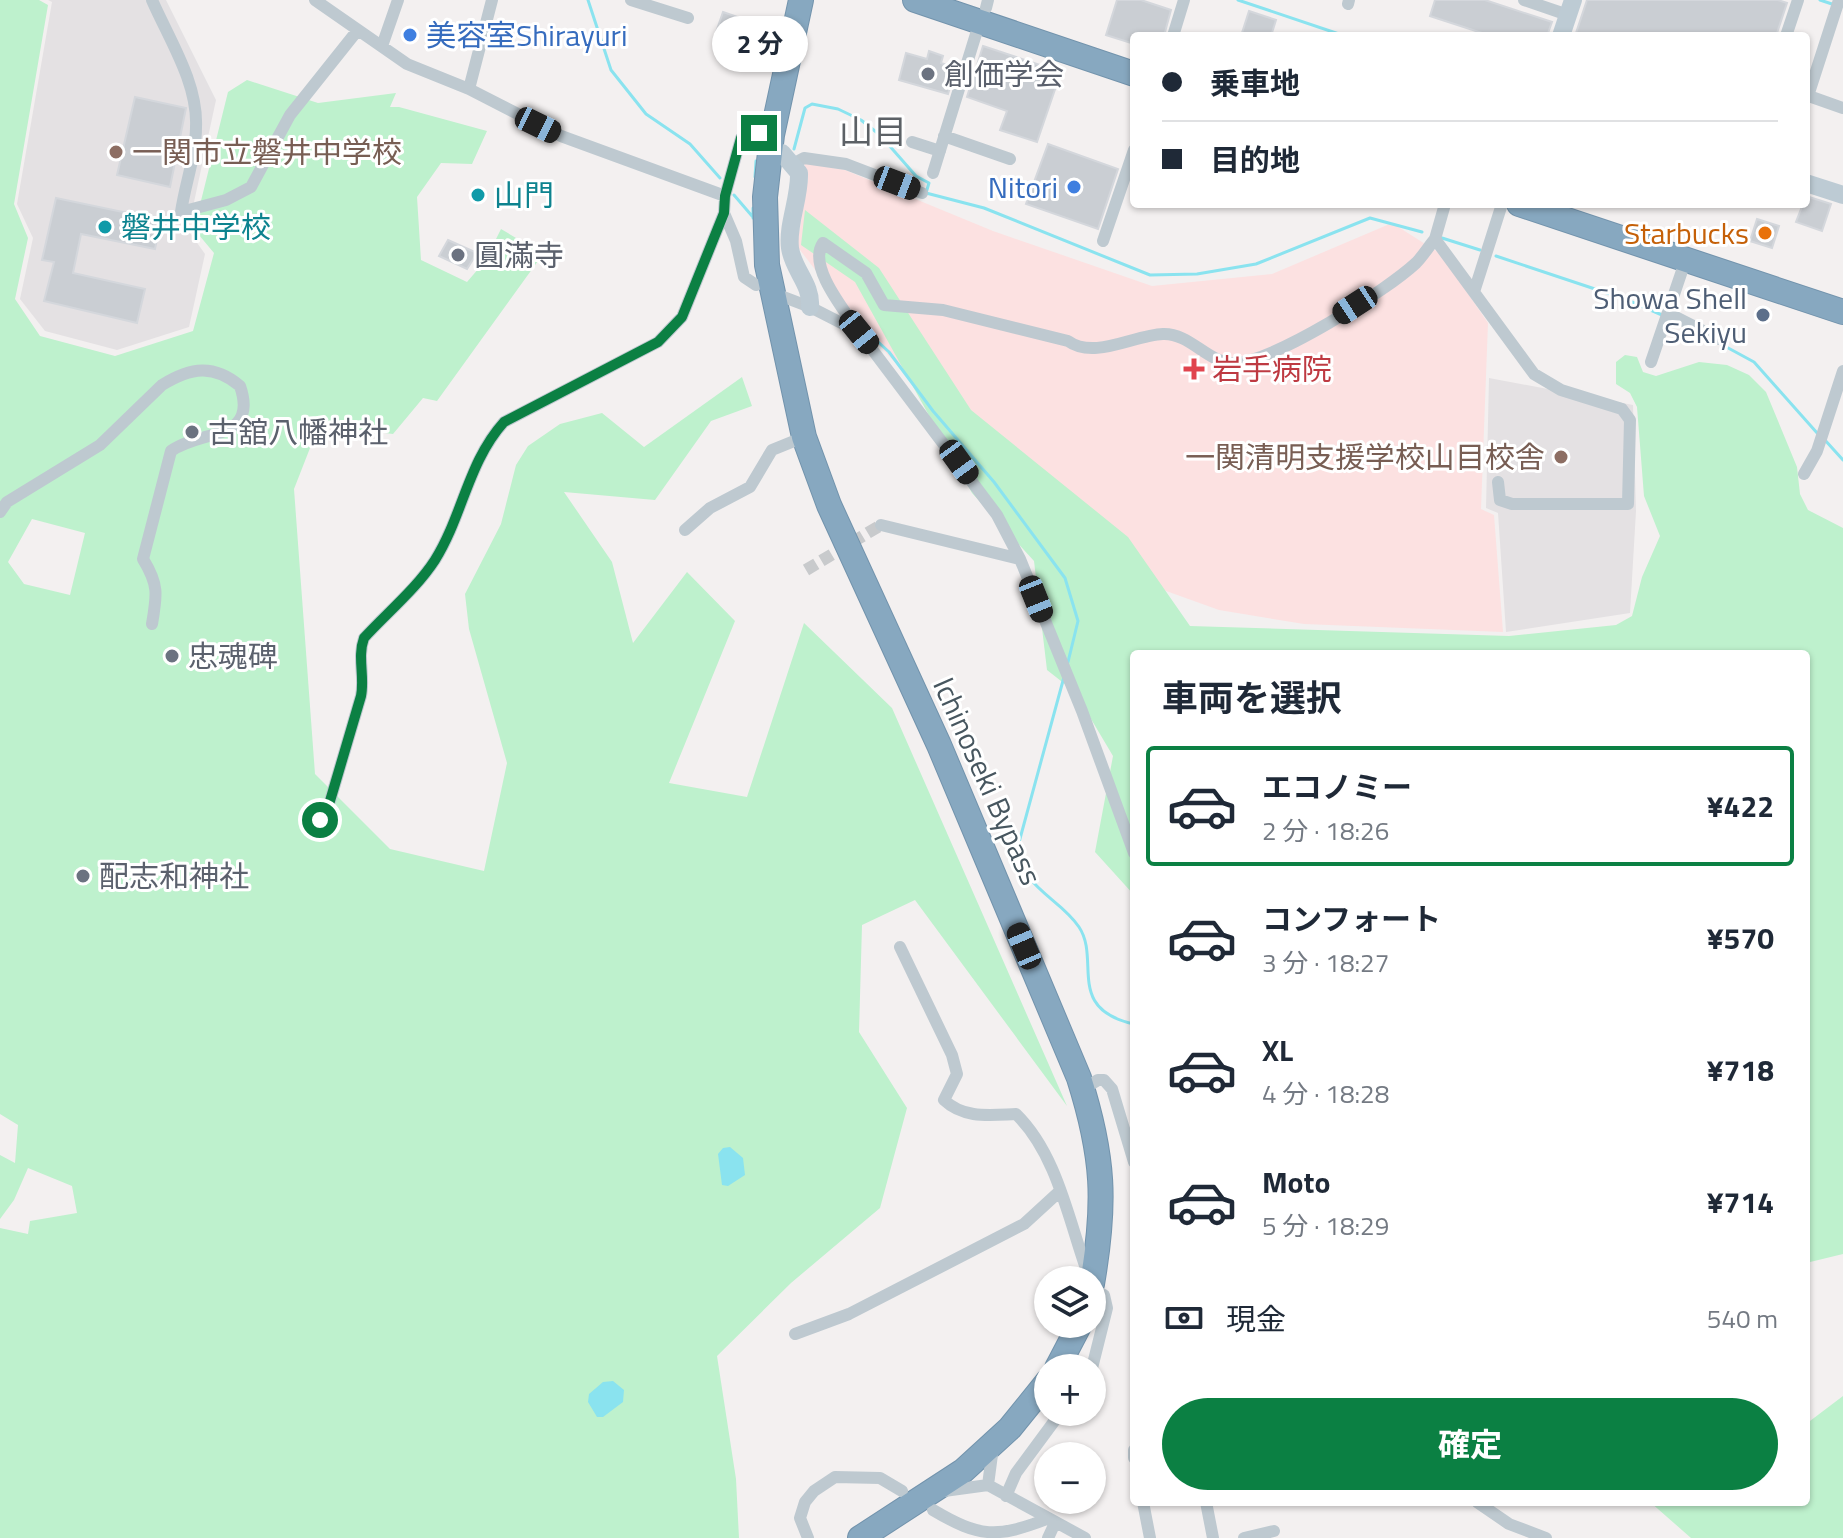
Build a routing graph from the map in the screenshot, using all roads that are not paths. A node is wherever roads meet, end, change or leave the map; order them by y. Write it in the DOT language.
graph roads {
  1 [pos="152,0"];
  2 [pos="315,0"];
  3 [pos="398,0"];
  4 [pos="492,0"];
  5 [pos="631,0"];
  6 [pos="801,0"];
  7 [pos="815,0"];
  8 [pos="915,0"];
  9 [pos="961,0"];
  10 [pos="1184,0"];
  11 [pos="1524,0"];
  12 [pos="1798,0"];
  13 [pos="1839,0"];
  14 [pos="1570,7"];
  15 [pos="985,10"];
  16 [pos="688,18"];
  17 [pos="357,31"];
  18 [pos="1174,32"];
  19 [pos="1562,32"];
  20 [pos="1787,32"];
  21 [pos="382,46"];
  22 [pos="1130,57"];
  23 [pos="1130,72"];
  24 [pos="1810,87"];
  25 [pos="469,89"];
  26 [pos="1810,97"];
  27 [pos="1843,108"];
  28 [pos="944,136"];
  29 [pos="912,142"];
  30 [pos="782,151"];
  31 [pos="940,151"];
  32 [pos="1010,159"];
  33 [pos="1130,162"];
  34 [pos="933,173"];
  35 [pos="1810,184"];
  36 [pos="922,193"];
  37 [pos="1843,195"];
  38 [pos="725,196"];
  39 [pos="1444,208"];
  40 [pos="1501,208"];
  41 [pos="1531,208"];
  42 [pos="1578,208"];
  43 [pos="724,213"];
  44 [pos="1435,239"];
  45 [pos="1103,241"];
  46 [pos="1686,259"];
  47 [pos="756,285"];
  48 [pos="1474,292"];
  49 [pos="1843,295"];
  50 [pos="778,303"];
  51 [pos="810,307"];
  52 [pos="1843,312"];
  53 [pos="1668,313"];
  54 [pos="859,332"];
  55 [pos="1719,339"];
  56 [pos="1651,362"];
  57 [pos="1843,371"];
  58 [pos="804,437"];
  59 [pos="1804,474"];
  60 [pos="1498,482"];
  61 [pos="0,512"];
  62 [pos="881,525"];
  63 [pos="685,530"];
  64 [pos="1020,559"];
  65 [pos="152,624"];
  66 [pos="320,820"];
  67 [pos="1130,842"];
  68 [pos="900,947"];
  69 [pos="1083,1089"];
  70 [pos="1130,1149"];
  71 [pos="1060,1191"];
  72 [pos="1085,1266"];
  73 [pos="1094,1266"];
  74 [pos="795,1334"];
  75 [pos="1034,1397"];
  76 [pos="1051,1426"];
  77 [pos="994,1444"];
  78 [pos="988,1485"];
  79 [pos="902,1491"];
  80 [pos="1006,1496"];
  81 [pos="932,1501"];
  82 [pos="1144,1506"];
  83 [pos="1207,1506"];
  84 [pos="1483,1506"];
  85 [pos="1051,1521"];
  86 [pos="1509,1524"];
  87 [pos="1274,1531"];
  88 [pos="808,1538"];
  89 [pos="860,1538"];
  90 [pos="1048,1538"];
  91 [pos="1085,1538"];
  92 [pos="1150,1538"];
  93 [pos="1213,1538"];
  94 [pos="1244,1538"];
  95 [pos="1501,1538"];
  96 [pos="1546,1538"];
  1 -- 17 [label="street"];
  2 -- 17 [label="street"];
  3 -- 21 [label="street"];
  4 -- 25 [label="street"];
  5 -- 16 [label="street"];
  6 -- 30 [label="highway, Ichinoseki Bypass"];
  7 -- 30 [label="highway, Ichinoseki Bypass"];
  8 -- 15 [label="highway"];
  9 -- 15 [label="highway"];
  10 -- 18 [label="street"];
  11 -- 14 [label="street"];
  12 -- 20 [label="street"];
  13 -- 24 [label="street"];
  14 -- 19 [label="street"];
  15 -- 22 [label="highway"];
  15 -- 23 [label="highway"];
  15 -- 28 [label="street"];
  17 -- 21 [label="street"];
  21 -- 25 [label="street"];
  25 -- 38 [label="street"];
  26 -- 27 [label="street"];
  28 -- 31 [label="street"];
  28 -- 32 [label="street"];
  29 -- 31 [label="street"];
  30 -- 36 [label="street"];
  30 -- 38 [label="street"];
  30 -- 50 [label="highway, Ichinoseki Bypass"];
  30 -- 51 [label="street"];
  31 -- 34 [label="street"];
  33 -- 45 [label="street"];
  35 -- 37 [label="street"];
  38 -- 43 [label="street"];
  39 -- 44 [label="street"];
  40 -- 48 [label="street"];
  41 -- 46 [label="highway"];
  42 -- 49 [label="highway"];
  43 -- 47 [label="street"];
  43 -- 66 [label="street"];
  44 -- 48 [label="street"];
  44 -- 54 [label="street"];
  46 -- 52 [label="highway"];
  46 -- 53 [label="street"];
  48 -- 60 [label="street"];
  50 -- 51 [label="street"];
  50 -- 58 [label="highway, Ichinoseki Bypass"];
  51 -- 54 [label="street"];
  53 -- 55 [label="street"];
  53 -- 56 [label="street"];
  54 -- 64 [label="street"];
  57 -- 59 [label="street"];
  58 -- 63 [label="street"];
  58 -- 69 [label="highway, Ichinoseki Bypass"];
  61 -- 65 [label="street"];
  62 -- 64 [label="street"];
  64 -- 67 [label="street"];
  68 -- 71 [label="street"];
  69 -- 70 [label="street"];
  69 -- 73 [label="highway, Ichinoseki Bypass"];
  71 -- 72 [label="street"];
  71 -- 74 [label="street"];
  75 -- 77 [label="highway"];
  76 -- 80 [label="street"];
  77 -- 78 [label="street"];
  77 -- 81 [label="highway"];
  78 -- 80 [label="street"];
  78 -- 81 [label="street"];
  79 -- 88 [label="street"];
  80 -- 85 [label="street"];
  81 -- 85 [label="street"];
  81 -- 89 [label="highway"];
  82 -- 92 [label="street"];
  83 -- 93 [label="street"];
  84 -- 86 [label="street"];
  85 -- 90 [label="street"];
  85 -- 91 [label="street"];
  86 -- 95 [label="street"];
  86 -- 96 [label="street"];
  87 -- 94 [label="street"];
}
